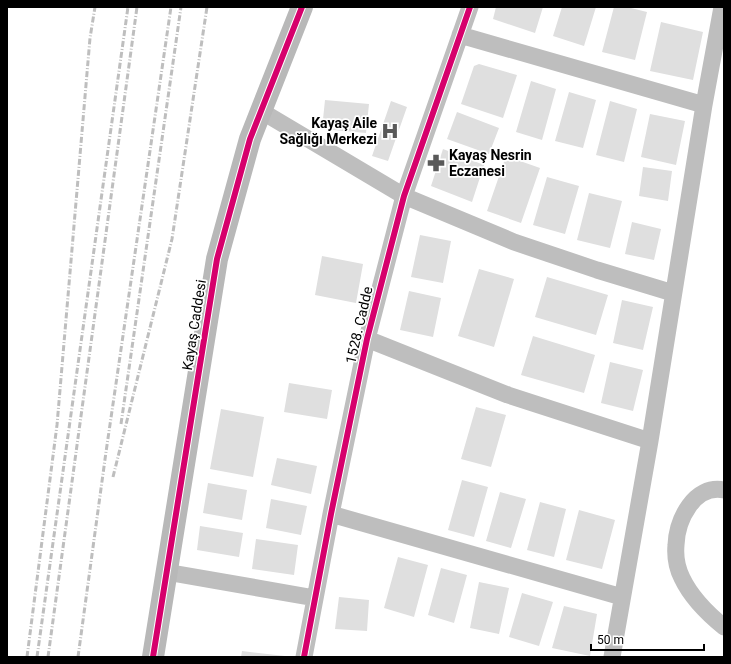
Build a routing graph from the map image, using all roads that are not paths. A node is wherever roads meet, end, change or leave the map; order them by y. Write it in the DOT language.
graph roads {
  1 [pos="302,7"];
  2 [pos="470,7"];
  3 [pos="722,7"];
  4 [pos="460,35"];
  5 [pos="704,105"];
  6 [pos="261,111"];
  7 [pos="404,196"];
  8 [pos="673,293"];
  9 [pos="367,339"];
  10 [pos="650,441"];
  11 [pos="724,490"];
  12 [pos="331,514"];
  13 [pos="166,572"];
  14 [pos="622,597"];
  15 [pos="315,598"];
  16 [pos="724,627"];
  17 [pos="153,657"];
  18 [pos="304,657"];
  19 [pos="612,657"];
  1 -- 6 [label="street, Kayaş Caddesi"];
  2 -- 4 [label="street, 1528. Cadde"];
  3 -- 5 [label="street"];
  4 -- 5 [label="street"];
  4 -- 7 [label="street, 1528. Cadde"];
  5 -- 8 [label="street"];
  6 -- 7 [label="street"];
  6 -- 13 [label="street, Kayaş Caddesi"];
  7 -- 8 [label="street"];
  7 -- 9 [label="street, 1528. Cadde"];
  8 -- 10 [label="street"];
  9 -- 10 [label="street"];
  9 -- 12 [label="street, 1528. Cadde"];
  10 -- 14 [label="street"];
  11 -- 16 [label="street"];
  12 -- 14 [label="street"];
  12 -- 15 [label="street, 1528. Cadde"];
  13 -- 15 [label="street"];
  13 -- 17 [label="street, Kayaş Caddesi"];
  14 -- 19 [label="street"];
  15 -- 18 [label="street, 1528. Cadde"];
}
